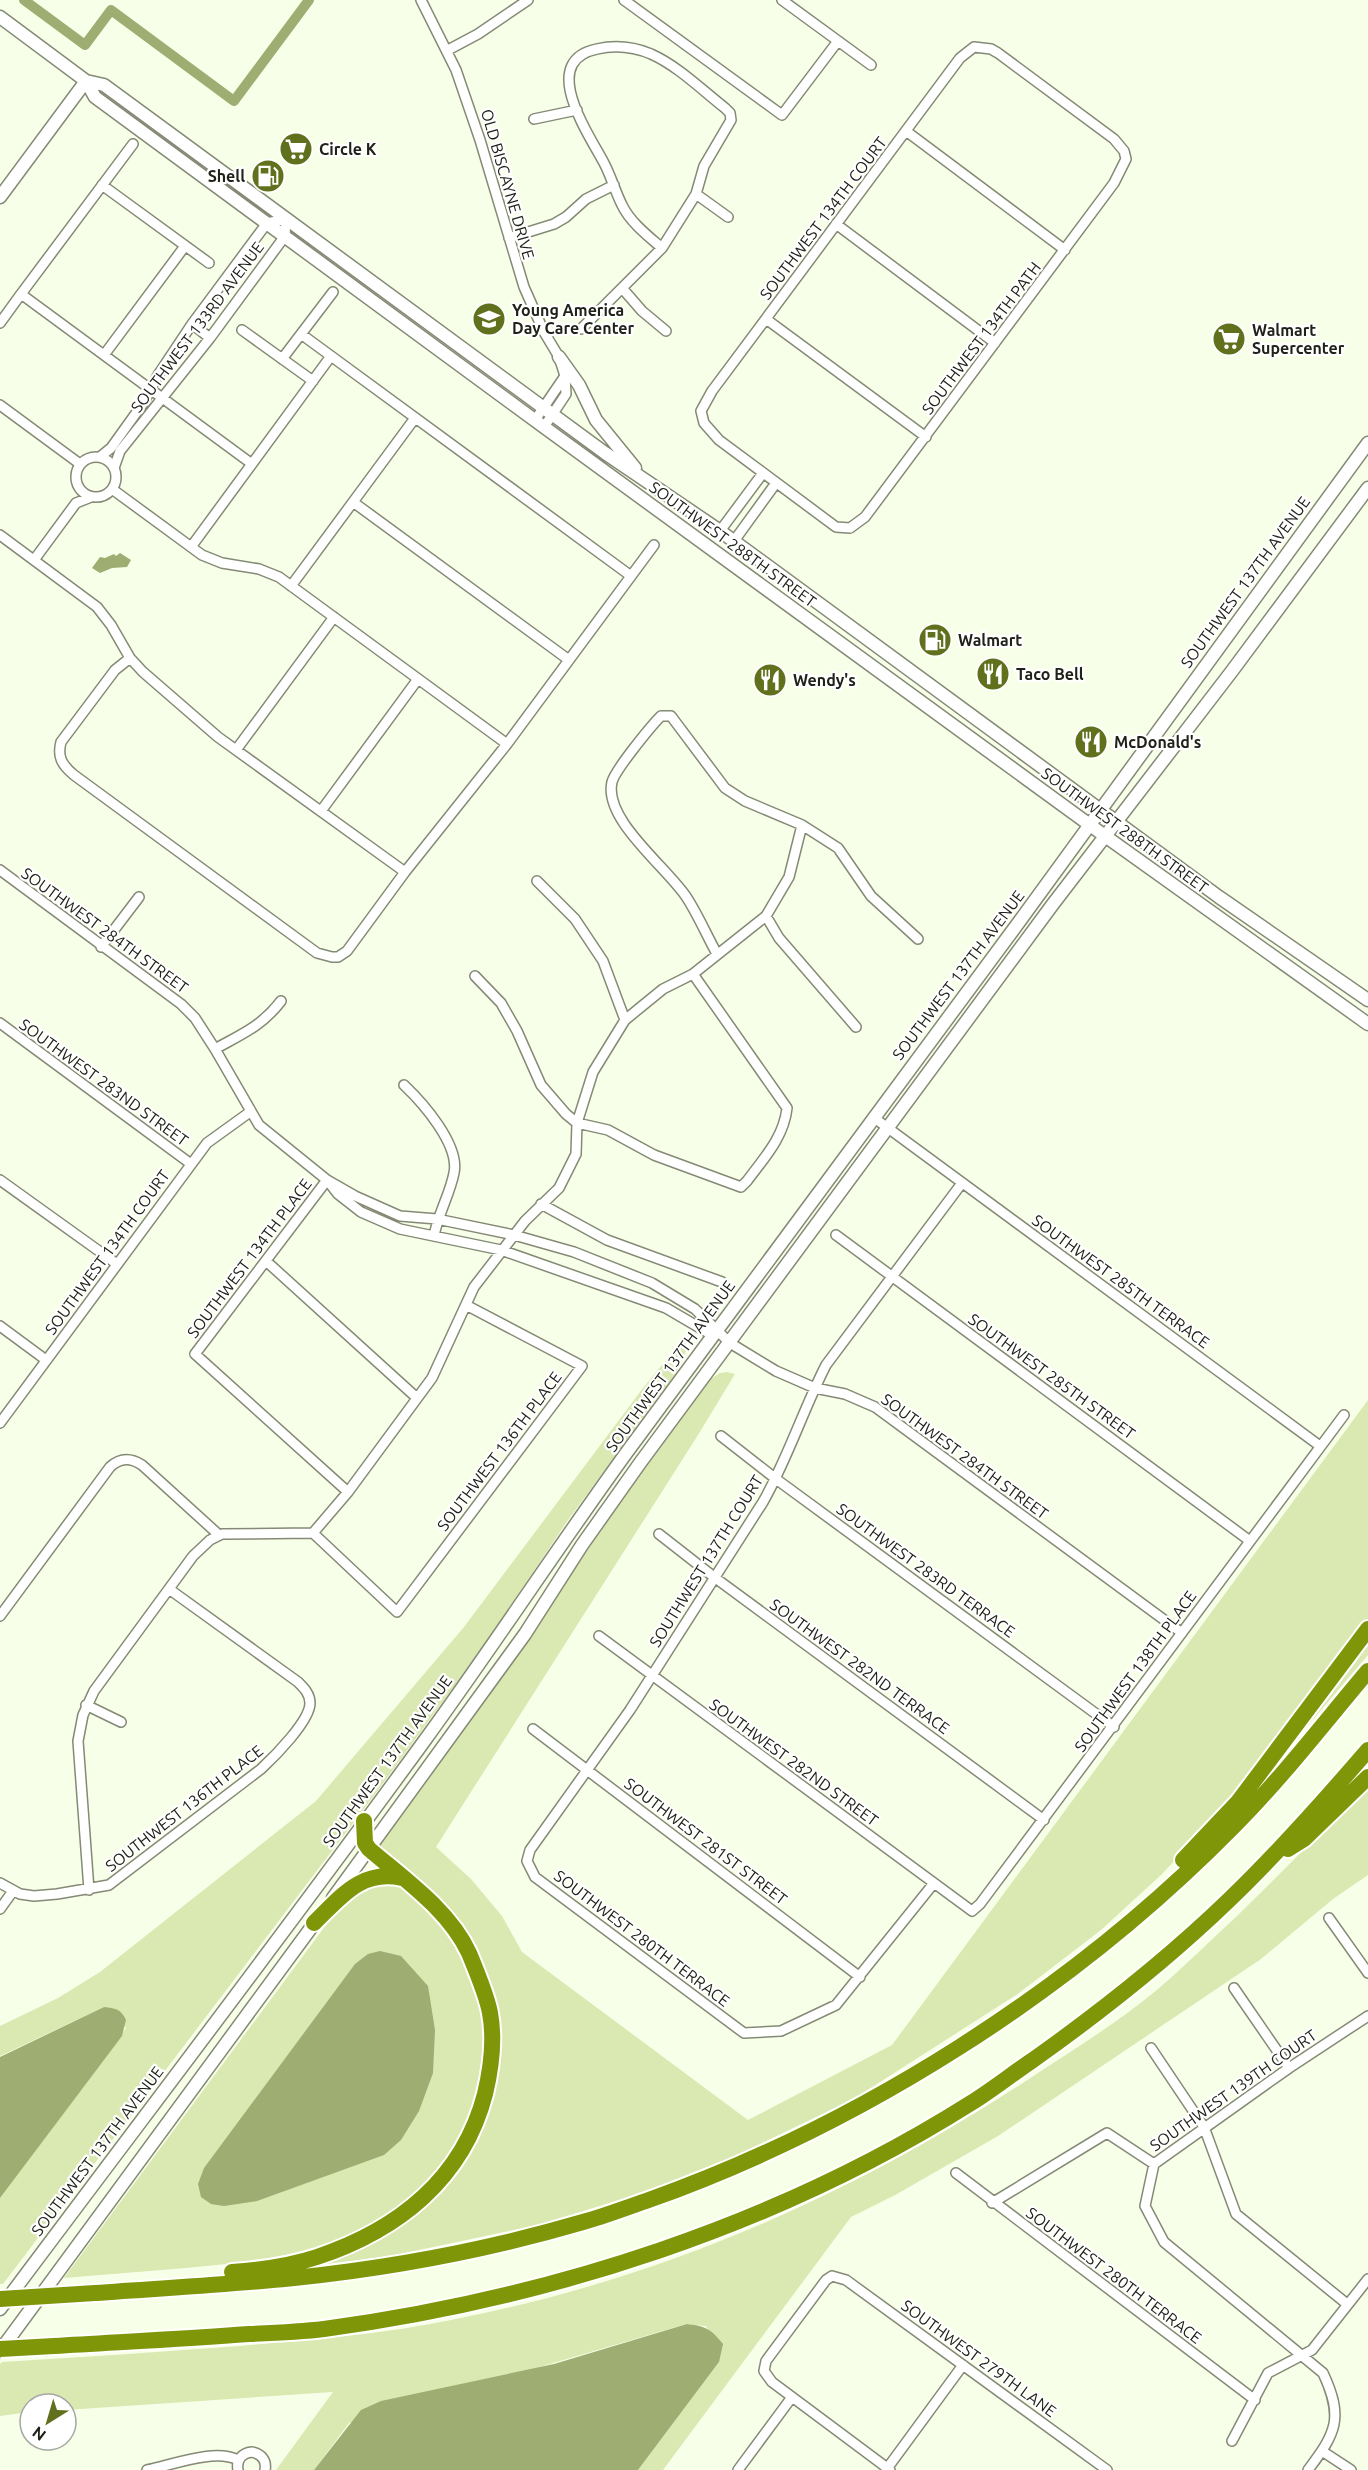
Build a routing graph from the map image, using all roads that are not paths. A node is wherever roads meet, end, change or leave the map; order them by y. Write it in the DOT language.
graph roads {
  1 [pos="421,0"];
  2 [pos="528,0"];
  3 [pos="624,0"];
  4 [pos="782,0"];
  5 [pos="514,4"];
  6 [pos="0,17"];
  7 [pos="838,40"];
  8 [pos="448,50"];
  9 [pos="871,65"];
  10 [pos="86,81"];
  11 [pos="577,110"];
  12 [pos="534,119"];
  13 [pos="906,131"];
  14 [pos="133,144"];
  15 [pos="1126,159"];
  16 [pos="102,185"];
  17 [pos="614,185"];
  18 [pos="696,194"];
  19 [pos="0,197"];
  20 [pos="728,217"];
  21 [pos="286,219"];
  22 [pos="267,223"];
  23 [pos="836,224"];
  24 [pos="285,236"];
  25 [pos="508,238"];
  26 [pos="185,246"];
  27 [pos="662,248"];
  28 [pos="1065,250"];
  29 [pos="209,263"];
  30 [pos="622,288"];
  31 [pos="333,292"];
  32 [pos="21,294"];
  33 [pos="766,319"];
  34 [pos="0,323"];
  35 [pos="192,324"];
  36 [pos="581,329"];
  37 [pos="242,330"];
  38 [pos="666,331"];
  39 [pos="442,333"];
  40 [pos="301,334"];
  41 [pos="210,338"];
  42 [pos="995,343"];
  43 [pos="433,345"];
  44 [pos="104,355"];
  45 [pos="331,356"];
  46 [pos="559,357"];
  47 [pos="282,359"];
  48 [pos="313,381"];
  49 [pos="151,389"];
  50 [pos="162,398"];
  51 [pos="0,405"];
  52 [pos="548,411"];
  53 [pos="415,417"];
  54 [pos="539,424"];
  55 [pos="926,437"];
  56 [pos="1368,443"];
  57 [pos="100,457"];
  58 [pos="80,464"];
  59 [pos="252,464"];
  60 [pos="114,468"];
  61 [pos="763,473"];
  62 [pos="643,479"];
  63 [pos="776,483"];
  64 [pos="78,487"];
  65 [pos="1368,488"];
  66 [pos="112,489"];
  67 [pos="91,497"];
  68 [pos="353,502"];
  69 [pos="76,503"];
  70 [pos="720,531"];
  71 [pos="0,535"];
  72 [pos="734,541"];
  73 [pos="654,545"];
  74 [pos="191,547"];
  75 [pos="34,560"];
  76 [pos="631,576"];
  77 [pos="291,586"];
  78 [pos="334,617"];
  79 [pos="130,658"];
  80 [pos="569,660"];
  81 [pos="418,679"];
  82 [pos="507,744"];
  83 [pos="236,750"];
  84 [pos="1100,809"];
  85 [pos="321,812"];
  86 [pos="1116,822"];
  87 [pos="1089,824"];
  88 [pos="802,825"];
  89 [pos="1105,836"];
  90 [pos="0,870"];
  91 [pos="405,872"];
  92 [pos="537,881"];
  93 [pos="139,897"];
  94 [pos="766,916"];
  95 [pos="918,939"];
  96 [pos="101,947"];
  97 [pos="717,954"];
  98 [pos="993,957"];
  99 [pos="1007,966"];
  100 [pos="693,974"];
  101 [pos="475,976"];
  102 [pos="1368,1000"];
  103 [pos="281,1001"];
  104 [pos="624,1020"];
  105 [pos="0,1023"];
  106 [pos="1368,1024"];
  107 [pos="856,1027"];
  108 [pos="215,1049"];
  109 [pos="404,1085"];
  110 [pos="250,1112"];
  111 [pos="873,1117"];
  112 [pos="577,1123"];
  113 [pos="887,1128"];
  114 [pos="191,1164"];
  115 [pos="0,1180"];
  116 [pos="327,1180"];
  117 [pos="962,1183"];
  118 [pos="541,1204"];
  119 [pos="437,1219"];
  120 [pos="514,1234"];
  121 [pos="836,1235"];
  122 [pos="434,1236"];
  123 [pos="501,1250"];
  124 [pos="266,1261"];
  125 [pos="117,1264"];
  126 [pos="893,1277"];
  127 [pos="722,1282"];
  128 [pos="466,1305"];
  129 [pos="0,1326"];
  130 [pos="716,1332"];
  131 [pos="730,1343"];
  132 [pos="46,1360"];
  133 [pos="814,1388"];
  134 [pos="417,1398"];
  135 [pos="1344,1415"];
  136 [pos="0,1423"];
  137 [pos="722,1436"];
  138 [pos="1320,1446"];
  139 [pos="776,1479"];
  140 [pos="348,1492"];
  141 [pos="313,1533"];
  142 [pos="659,1534"];
  143 [pos="219,1535"];
  144 [pos="1250,1541"];
  145 [pos="714,1577"];
  146 [pos="169,1589"];
  147 [pos="0,1616"];
  148 [pos="1368,1629"];
  149 [pos="1182,1633"];
  150 [pos="599,1636"];
  151 [pos="1368,1671"];
  152 [pos="652,1675"];
  153 [pos="86,1705"];
  154 [pos="121,1722"];
  155 [pos="1114,1727"];
  156 [pos="533,1730"];
  157 [pos="1368,1750"];
  158 [pos="587,1771"];
  159 [pos="1368,1777"];
  160 [pos="1044,1820"];
  161 [pos="364,1821"];
  162 [pos="369,1849"];
  163 [pos="527,1861"];
  164 [pos="1267,1862"];
  165 [pos="402,1878"];
  166 [pos="0,1883"];
  167 [pos="934,1883"];
  168 [pos="89,1890"];
  169 [pos="13,1891"];
  170 [pos="0,1909"];
  171 [pos="972,1911"];
  172 [pos="1136,1916"];
  173 [pos="1329,1918"];
  174 [pos="314,1923"];
  175 [pos="1368,1972"];
  176 [pos="860,1977"];
  177 [pos="1234,1988"];
  178 [pos="1368,2016"];
  179 [pos="1151,2048"];
  180 [pos="1289,2068"];
  181 [pos="1204,2127"];
  182 [pos="1154,2164"];
  183 [pos="956,2173"];
  184 [pos="992,2203"];
  185 [pos="1368,2279"];
  186 [pos="95,2293"];
  187 [pos="0,2299"];
  188 [pos="1347,2304"];
  189 [pos="0,2309"];
  190 [pos="0,2350"];
  191 [pos="1302,2355"];
  192 [pos="963,2365"];
  193 [pos="792,2397"];
  194 [pos="1255,2400"];
  195 [pos="1232,2441"];
  196 [pos="1323,2451"];
  197 [pos="238,2465"];
  198 [pos="181,2466"];
  199 [pos="888,2469"];
  200 [pos="147,2470"];
  201 [pos="265,2470"];
  202 [pos="738,2470"];
  203 [pos="1107,2470"];
  204 [pos="1308,2470"];
  205 [pos="1351,2470"];
  1 -- 8 [label="street, OLD BISCAYNE DRIVE"];
  2 -- 5 [label="street"];
  3 -- 7 [label="street"];
  4 -- 7 [label="street"];
  5 -- 8 [label="street"];
  6 -- 10 [label="main road, SOUTHWEST 288TH STREET"];
  7 -- 9 [label="street"];
  8 -- 25 [label="street, OLD BISCAYNE DRIVE"];
  10 -- 19 [label="main road"];
  10 -- 21 [label="main road, SOUTHWEST 288TH STREET"];
  10 -- 22 [label="main road, SOUTHWEST 288TH STREET"];
  11 -- 12 [label="street"];
  11 -- 17 [label="street"];
  11 -- 18 [label="street"];
  13 -- 15 [label="street, SOUTHWEST 134TH COURT"];
  13 -- 23 [label="street, SOUTHWEST 134TH COURT"];
  13 -- 28 [label="street"];
  14 -- 16 [label="street"];
  15 -- 28 [label="street, SOUTHWEST 134TH PATH"];
  16 -- 26 [label="street"];
  16 -- 32 [label="street"];
  17 -- 25 [label="street"];
  17 -- 27 [label="street"];
  18 -- 20 [label="street"];
  18 -- 27 [label="street"];
  21 -- 22 [label="street, SOUTHWEST 133RD AVENUE"];
  21 -- 24 [label="street, SOUTHWEST 133RD AVENUE"];
  21 -- 39 [label="main road, SOUTHWEST 288TH STREET"];
  22 -- 24 [label="main road, SOUTHWEST 288TH STREET"];
  22 -- 35 [label="street, SOUTHWEST 133RD AVENUE"];
  23 -- 33 [label="street, SOUTHWEST 134TH COURT"];
  23 -- 42 [label="street"];
  24 -- 41 [label="street, SOUTHWEST 133RD AVENUE"];
  24 -- 43 [label="main road, SOUTHWEST 288TH STREET"];
  25 -- 46 [label="street, OLD BISCAYNE DRIVE"];
  26 -- 29 [label="street"];
  26 -- 44 [label="street"];
  27 -- 30 [label="street"];
  28 -- 42 [label="street, SOUTHWEST 134TH PATH"];
  30 -- 36 [label="street"];
  30 -- 38 [label="street"];
  31 -- 40 [label="street"];
  32 -- 34 [label="street"];
  32 -- 44 [label="street"];
  33 -- 55 [label="street"];
  33 -- 61 [label="street, SOUTHWEST 134TH COURT"];
  35 -- 41 [label="street"];
  35 -- 49 [label="street, SOUTHWEST 133RD AVENUE"];
  37 -- 47 [label="street"];
  39 -- 43 [label="main road"];
  39 -- 52 [label="main road, SOUTHWEST 288TH STREET"];
  40 -- 45 [label="street"];
  40 -- 47 [label="street"];
  41 -- 50 [label="street, SOUTHWEST 133RD AVENUE"];
  42 -- 55 [label="street, SOUTHWEST 134TH PATH"];
  43 -- 54 [label="main road, SOUTHWEST 288TH STREET"];
  44 -- 49 [label="street"];
  45 -- 48 [label="street"];
  45 -- 53 [label="street"];
  46 -- 52 [label="street, OLD BISCAYNE DRIVE"];
  46 -- 62 [label="main road"];
  47 -- 48 [label="street"];
  48 -- 59 [label="street"];
  49 -- 50 [label="street"];
  49 -- 57 [label="street, SOUTHWEST 133RD AVENUE"];
  50 -- 59 [label="street"];
  50 -- 60 [label="street, SOUTHWEST 133RD AVENUE"];
  51 -- 58 [label="street"];
  52 -- 54 [label="street, OLD BISCAYNE DRIVE"];
  52 -- 62 [label="main road, SOUTHWEST 288TH STREET"];
  53 -- 68 [label="street"];
  53 -- 76 [label="street"];
  54 -- 87 [label="main road, SOUTHWEST 288TH STREET"];
  55 -- 63 [label="street, SOUTHWEST 134TH PATH"];
  56 -- 84 [label="main road, SOUTHWEST 137TH AVENUE"];
  57 -- 58 [label="street"];
  57 -- 60 [label="street"];
  58 -- 64 [label="street"];
  59 -- 74 [label="street"];
  60 -- 66 [label="street"];
  61 -- 63 [label="street"];
  61 -- 70 [label="street"];
  62 -- 70 [label="main road, SOUTHWEST 288TH STREET"];
  63 -- 72 [label="street"];
  64 -- 67 [label="street"];
  64 -- 69 [label="street"];
  65 -- 86 [label="main road, SOUTHWEST 137TH AVENUE"];
  66 -- 67 [label="street"];
  66 -- 74 [label="street"];
  67 -- 69 [label="street"];
  68 -- 77 [label="street"];
  68 -- 80 [label="street"];
  69 -- 75 [label="street"];
  70 -- 72 [label="main road, SOUTHWEST 288TH STREET"];
  71 -- 75 [label="street"];
  72 -- 84 [label="main road, SOUTHWEST 288TH STREET"];
  73 -- 76 [label="street"];
  74 -- 77 [label="street"];
  75 -- 79 [label="street"];
  76 -- 80 [label="street"];
  77 -- 78 [label="street"];
  78 -- 81 [label="street"];
  78 -- 83 [label="street"];
  79 -- 83 [label="street"];
  79 -- 91 [label="street"];
  80 -- 82 [label="street"];
  81 -- 82 [label="street"];
  81 -- 85 [label="street"];
  82 -- 91 [label="street"];
  83 -- 85 [label="street"];
  84 -- 86 [label="main road, SOUTHWEST 288TH STREET"];
  84 -- 87 [label="main road, SOUTHWEST 137TH AVENUE"];
  85 -- 91 [label="street"];
  86 -- 89 [label="main road, SOUTHWEST 137TH AVENUE"];
  86 -- 102 [label="main road, SOUTHWEST 288TH STREET"];
  87 -- 89 [label="main road, SOUTHWEST 288TH STREET"];
  87 -- 98 [label="main road, SOUTHWEST 137TH AVENUE"];
  88 -- 94 [label="street"];
  88 -- 95 [label="street"];
  88 -- 97 [label="street"];
  89 -- 99 [label="main road, SOUTHWEST 137TH AVENUE"];
  89 -- 106 [label="main road, SOUTHWEST 288TH STREET"];
  90 -- 96 [label="street, SOUTHWEST 284TH STREET"];
  92 -- 104 [label="street"];
  93 -- 96 [label="street"];
  94 -- 97 [label="street"];
  94 -- 107 [label="street"];
  96 -- 108 [label="street, SOUTHWEST 284TH STREET"];
  97 -- 100 [label="street"];
  98 -- 99 [label="main road"];
  98 -- 111 [label="main road, SOUTHWEST 137TH AVENUE"];
  99 -- 113 [label="main road, SOUTHWEST 137TH AVENUE"];
  100 -- 104 [label="street"];
  100 -- 112 [label="street"];
  101 -- 112 [label="street"];
  103 -- 108 [label="street"];
  104 -- 112 [label="street"];
  105 -- 114 [label="street, SOUTHWEST 283ND STREET"];
  108 -- 110 [label="street, SOUTHWEST 284TH STREET"];
  109 -- 119 [label="street"];
  110 -- 114 [label="street, SOUTHWEST 134TH COURT"];
  110 -- 116 [label="street, SOUTHWEST 284TH STREET"];
  111 -- 113 [label="street, SOUTHWEST 285TH TERRACE"];
  111 -- 130 [label="main road, SOUTHWEST 137TH AVENUE"];
  112 -- 118 [label="street"];
  113 -- 117 [label="street, SOUTHWEST 285TH TERRACE"];
  113 -- 131 [label="main road, SOUTHWEST 137TH AVENUE"];
  114 -- 125 [label="street, SOUTHWEST 134TH COURT"];
  115 -- 125 [label="street"];
  116 -- 119 [label="street, SOUTHWEST 284TH STREET"];
  116 -- 122 [label="street, SOUTHWEST 284TH STREET"];
  116 -- 124 [label="street, SOUTHWEST 134TH PLACE"];
  117 -- 126 [label="street, SOUTHWEST 137TH COURT"];
  117 -- 138 [label="street, SOUTHWEST 285TH TERRACE"];
  118 -- 120 [label="street"];
  118 -- 127 [label="street"];
  119 -- 120 [label="street, SOUTHWEST 284TH STREET"];
  119 -- 122 [label="street"];
  120 -- 123 [label="street"];
  120 -- 130 [label="street, SOUTHWEST 284TH STREET"];
  121 -- 126 [label="street, SOUTHWEST 285TH STREET"];
  122 -- 123 [label="street, SOUTHWEST 284TH STREET"];
  123 -- 128 [label="street"];
  123 -- 130 [label="street, SOUTHWEST 284TH STREET"];
  124 -- 134 [label="street"];
  124 -- 140 [label="street, SOUTHWEST 134TH PLACE"];
  125 -- 132 [label="street, SOUTHWEST 134TH COURT"];
  126 -- 133 [label="street, SOUTHWEST 137TH COURT"];
  126 -- 144 [label="street, SOUTHWEST 285TH STREET"];
  128 -- 134 [label="street"];
  128 -- 141 [label="street, SOUTHWEST 136TH PLACE"];
  129 -- 132 [label="street"];
  130 -- 131 [label="street, SOUTHWEST 284TH STREET"];
  130 -- 161 [label="main road, SOUTHWEST 137TH AVENUE"];
  131 -- 133 [label="street, SOUTHWEST 284TH STREET"];
  131 -- 162 [label="main road, SOUTHWEST 137TH AVENUE"];
  132 -- 136 [label="street, SOUTHWEST 134TH COURT"];
  133 -- 139 [label="street, SOUTHWEST 137TH COURT"];
  133 -- 149 [label="street, SOUTHWEST 284TH STREET"];
  134 -- 140 [label="street"];
  135 -- 138 [label="street"];
  137 -- 139 [label="street, SOUTHWEST 283RD TERRACE"];
  138 -- 144 [label="street, SOUTHWEST 138TH PLACE"];
  139 -- 145 [label="street, SOUTHWEST 137TH COURT"];
  139 -- 155 [label="street, SOUTHWEST 283RD TERRACE"];
  140 -- 141 [label="street"];
  141 -- 143 [label="street"];
  142 -- 145 [label="street, SOUTHWEST 282ND TERRACE"];
  143 -- 146 [label="street"];
  143 -- 147 [label="street"];
  144 -- 149 [label="street, SOUTHWEST 138TH PLACE"];
  145 -- 152 [label="street, SOUTHWEST 137TH COURT"];
  145 -- 160 [label="street, SOUTHWEST 282ND TERRACE"];
  146 -- 153 [label="street"];
  146 -- 168 [label="street, SOUTHWEST 136TH PLACE"];
  148 -- 172 [label="highway"];
  149 -- 155 [label="street, SOUTHWEST 138TH PLACE"];
  150 -- 152 [label="street, SOUTHWEST 282ND STREET"];
  151 -- 172 [label="highway"];
  152 -- 158 [label="street, SOUTHWEST 137TH COURT"];
  152 -- 167 [label="street, SOUTHWEST 282ND STREET"];
  153 -- 154 [label="street"];
  153 -- 168 [label="street"];
  155 -- 160 [label="street, SOUTHWEST 138TH PLACE"];
  156 -- 158 [label="street, SOUTHWEST 281ST STREET"];
  157 -- 164 [label="highway"];
  158 -- 163 [label="street, SOUTHWEST 137TH COURT"];
  158 -- 176 [label="street, SOUTHWEST 281ST STREET"];
  159 -- 164 [label="highway"];
  160 -- 171 [label="street, SOUTHWEST 138TH PLACE"];
  161 -- 162 [label="highway"];
  161 -- 189 [label="main road, SOUTHWEST 137TH AVENUE"];
  162 -- 165 [label="highway"];
  162 -- 174 [label="main road, SOUTHWEST 137TH AVENUE"];
  163 -- 176 [label="street, SOUTHWEST 280TH TERRACE"];
  164 -- 190 [label="highway, bridge"];
  165 -- 174 [label="highway"];
  165 -- 186 [label="highway"];
  166 -- 169 [label="street"];
  167 -- 171 [label="street, SOUTHWEST 282ND STREET"];
  167 -- 176 [label="street"];
  168 -- 169 [label="street, SOUTHWEST 136TH PLACE"];
  169 -- 170 [label="street"];
  172 -- 186 [label="highway"];
  173 -- 175 [label="street"];
  174 -- 190 [label="main road, SOUTHWEST 137TH AVENUE"];
  177 -- 180 [label="street"];
  178 -- 180 [label="street, SOUTHWEST 139TH COURT"];
  179 -- 181 [label="street"];
  180 -- 181 [label="street, SOUTHWEST 139TH COURT"];
  181 -- 182 [label="street, SOUTHWEST 139TH COURT"];
  181 -- 188 [label="street"];
  182 -- 184 [label="street, SOUTHWEST 139TH COURT"];
  182 -- 191 [label="street"];
  183 -- 184 [label="street, SOUTHWEST 280TH TERRACE"];
  184 -- 194 [label="street, SOUTHWEST 280TH TERRACE"];
  185 -- 188 [label="street"];
  186 -- 187 [label="highway, bridge"];
  188 -- 191 [label="street"];
  191 -- 194 [label="street"];
  191 -- 196 [label="street"];
  192 -- 193 [label="street, SOUTHWEST 279TH LANE"];
  192 -- 199 [label="street"];
  192 -- 203 [label="street, SOUTHWEST 279TH LANE"];
  193 -- 199 [label="street"];
  193 -- 202 [label="street"];
  194 -- 195 [label="street"];
  196 -- 204 [label="street"];
  196 -- 205 [label="street"];
  197 -- 198 [label="street"];
  197 -- 201 [label="street"];
  198 -- 200 [label="street"];
}
